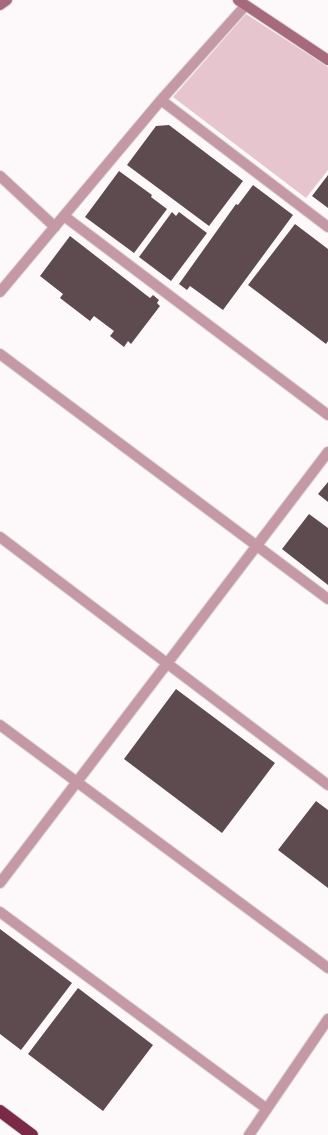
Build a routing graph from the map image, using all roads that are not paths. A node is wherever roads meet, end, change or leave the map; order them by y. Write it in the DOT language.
graph roads {
  1 [pos="7,0"];
  2 [pos="242,3"];
  3 [pos="0,5"];
  4 [pos="328,60"];
  5 [pos="160,100"];
  6 [pos="0,176"];
  7 [pos="64,216"];
  8 [pos="55,227"];
  9 [pos="328,227"];
  10 [pos="0,292"];
  11 [pos="0,354"];
  12 [pos="328,415"];
  13 [pos="328,452"];
  14 [pos="0,537"];
  15 [pos="257,546"];
  16 [pos="328,599"];
  17 [pos="167,664"];
  18 [pos="0,725"];
  19 [pos="78,783"];
  20 [pos="328,785"];
  21 [pos="0,883"];
  22 [pos="0,912"];
  23 [pos="328,968"];
  24 [pos="328,1019"];
  25 [pos="267,1109"];
  26 [pos="0,1111"];
  27 [pos="32,1135"];
  28 [pos="249,1135"];
  1 -- 3 [label="street"];
  2 -- 4 [label="street"];
  2 -- 5 [label="street"];
  5 -- 7 [label="street"];
  5 -- 9 [label="street"];
  6 -- 8 [label="street"];
  7 -- 8 [label="street"];
  7 -- 12 [label="street"];
  8 -- 10 [label="street"];
  11 -- 15 [label="street"];
  13 -- 15 [label="street"];
  14 -- 17 [label="street"];
  15 -- 16 [label="street"];
  15 -- 17 [label="street"];
  17 -- 19 [label="street"];
  17 -- 20 [label="street"];
  18 -- 19 [label="street"];
  19 -- 21 [label="street"];
  19 -- 23 [label="street"];
  22 -- 25 [label="street"];
  24 -- 25 [label="street"];
  25 -- 28 [label="street"];
  26 -- 27 [label="highway"];
}
